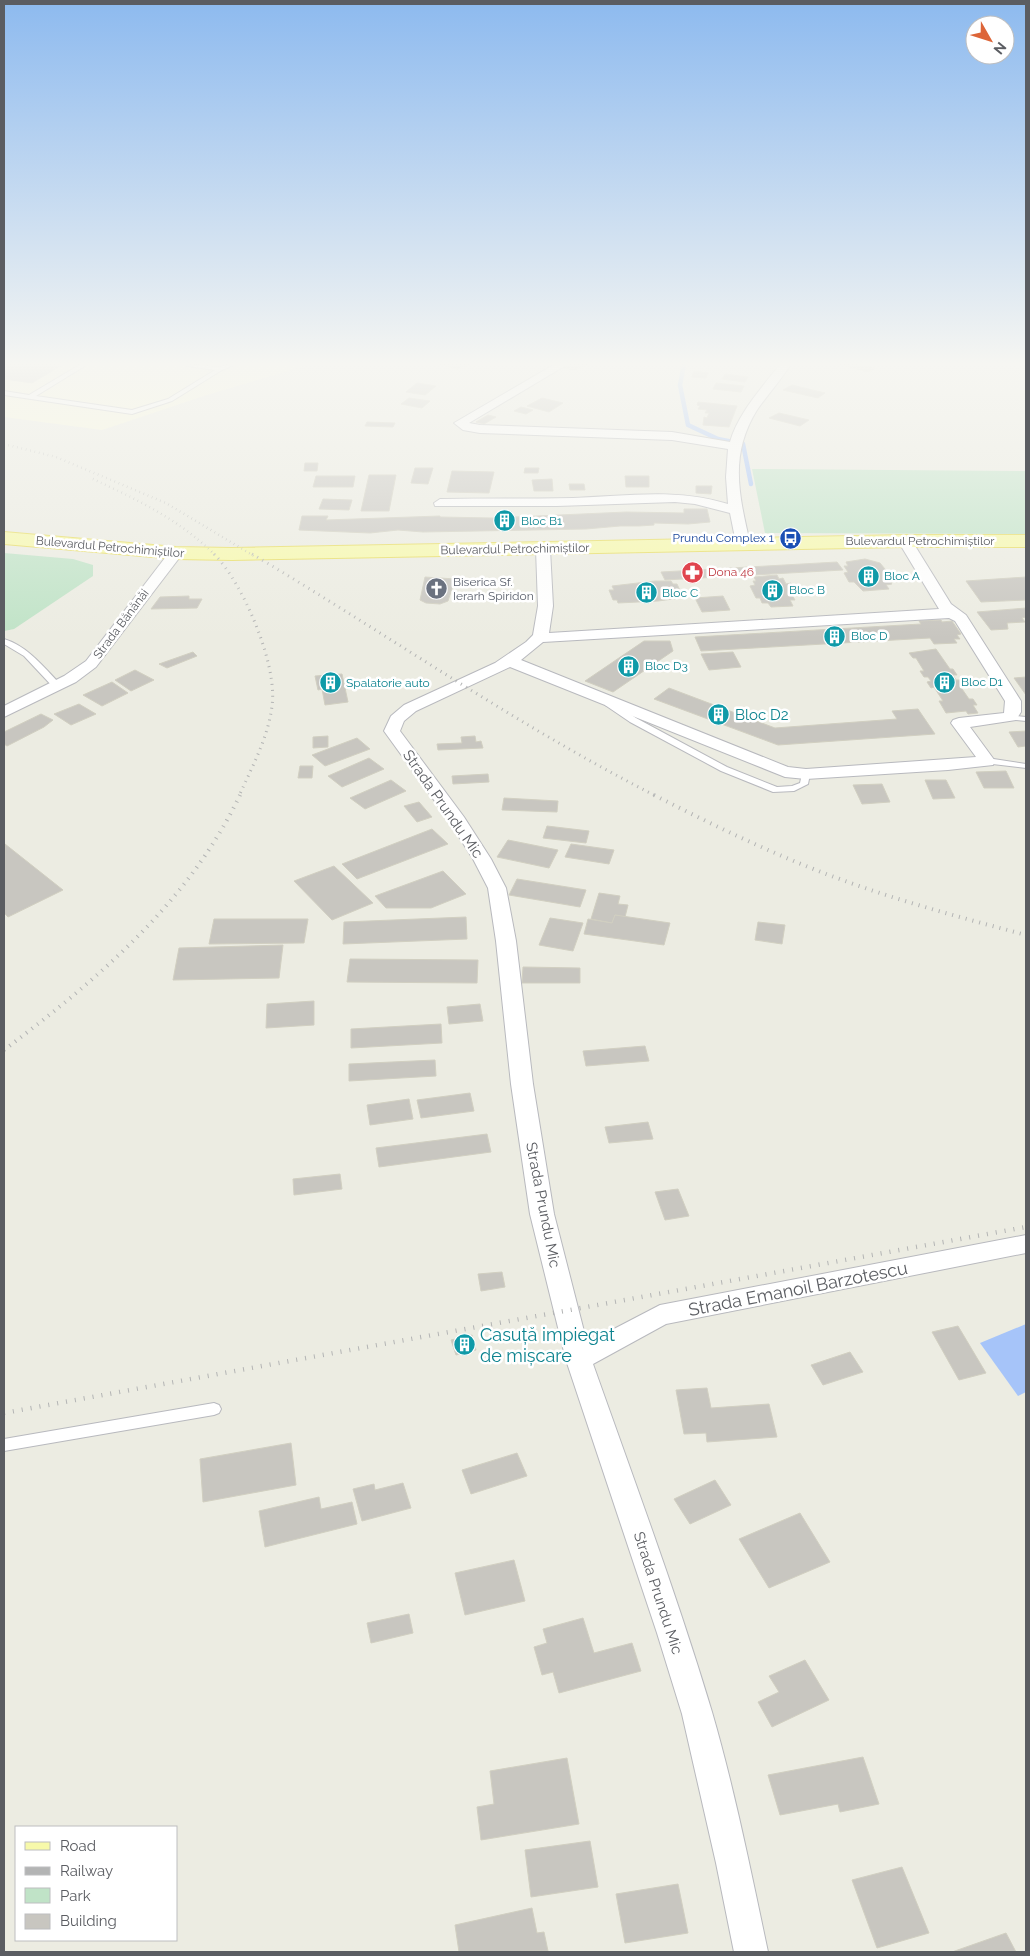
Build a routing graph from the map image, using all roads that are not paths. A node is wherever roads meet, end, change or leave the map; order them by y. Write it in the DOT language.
graph roads {
  1 [pos="734,455"];
  2 [pos="440,502"];
  3 [pos="737,511"];
  4 [pos="4,538"];
  5 [pos="905,540"];
  6 [pos="1026,541"];
  7 [pos="742,543"];
  8 [pos="543,549"];
  9 [pos="176,553"];
  10 [pos="952,612"];
  11 [pos="539,638"];
  12 [pos="4,641"];
  13 [pos="509,661"];
  14 [pos="57,686"];
  15 [pos="4,712"];
  16 [pos="1010,717"];
  17 [pos="1026,719"];
  18 [pos="987,760"];
  19 [pos="1026,766"];
  20 [pos="1026,1244"];
  21 [pos="579,1360"];
  22 [pos="214,1409"];
  23 [pos="4,1445"];
  24 [pos="751,1952"];
  1 -- 3 [label="street"];
  2 -- 3 [label="street"];
  3 -- 7 [label="street"];
  4 -- 9 [label="main road, Bulevardul Petrochimiștilor"];
  5 -- 6 [label="main road, Bulevardul Petrochimiștilor"];
  5 -- 7 [label="main road, Bulevardul Petrochimiștilor"];
  5 -- 10 [label="street"];
  7 -- 8 [label="main road, Bulevardul Petrochimiștilor"];
  8 -- 9 [label="main road, Bulevardul Petrochimiștilor"];
  8 -- 11 [label="street"];
  9 -- 14 [label="street, Strada Bănănăi"];
  10 -- 11 [label="street"];
  10 -- 16 [label="street"];
  11 -- 13 [label="street, Strada Prundu Mic"];
  12 -- 14 [label="lane"];
  13 -- 18 [label="street"];
  13 -- 21 [label="street, Strada Prundu Mic"];
  14 -- 15 [label="street, Strada Bănănăi"];
  16 -- 17 [label="lane"];
  16 -- 18 [label="street"];
  18 -- 19 [label="lane"];
  20 -- 21 [label="street, Strada Emanoil Barzotescu"];
  21 -- 24 [label="street, Strada Prundu Mic"];
  22 -- 23 [label="lane"];
}
